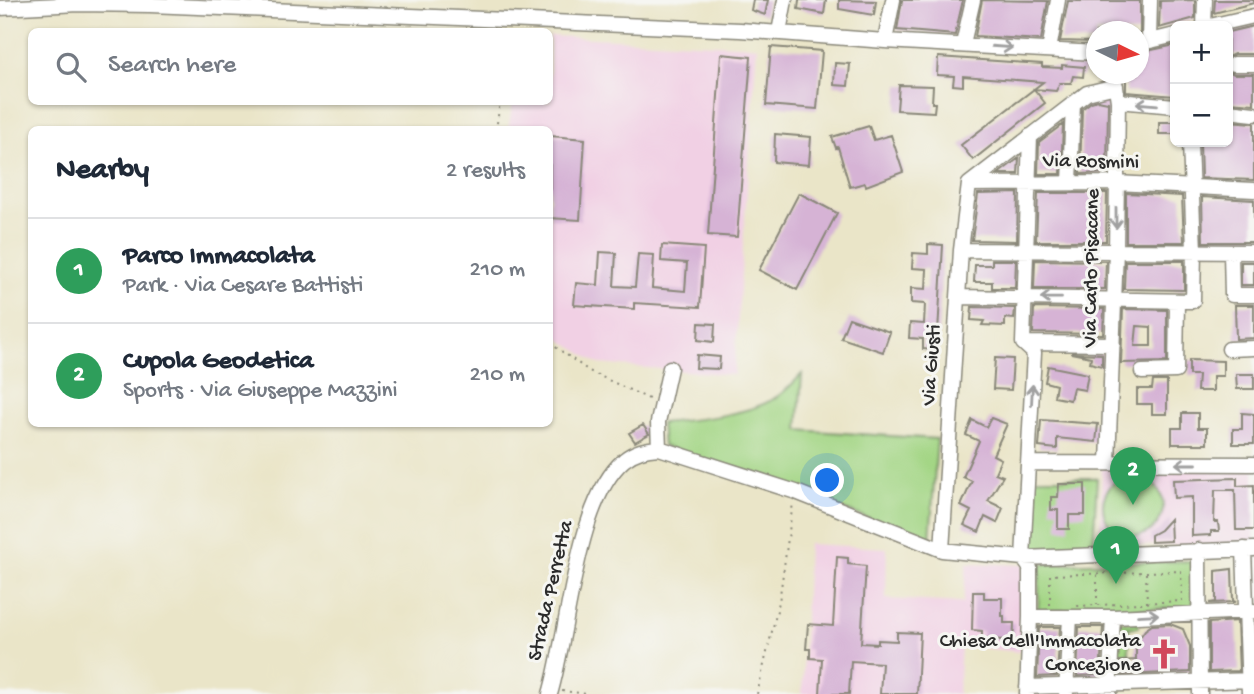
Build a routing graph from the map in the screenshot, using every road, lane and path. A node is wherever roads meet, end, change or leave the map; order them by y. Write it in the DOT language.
graph roads {
  1 [pos="785,0"];
  2 [pos="893,0"];
  3 [pos="973,0"];
  4 [pos="1058,0"];
  5 [pos="1150,0"];
  6 [pos="1205,0"];
  7 [pos="0,8"];
  8 [pos="1254,16"];
  9 [pos="1147,21"];
  10 [pos="1204,21"];
  11 [pos="1232,21"];
  12 [pos="779,32"];
  13 [pos="1170,36"];
  14 [pos="884,41"];
  15 [pos="1149,41"];
  16 [pos="963,44"];
  17 [pos="1049,50"];
  18 [pos="1086,52"];
  19 [pos="1234,64"];
  20 [pos="1254,64"];
  21 [pos="1106,84"];
  22 [pos="1116,84"];
  23 [pos="1118,101"];
  24 [pos="1073,103"];
  25 [pos="500,105"];
  26 [pos="1170,106"];
  27 [pos="1233,112"];
  28 [pos="1254,114"];
  29 [pos="497,126"];
  30 [pos="1030,136"];
  31 [pos="1190,147"];
  32 [pos="1029,183"];
  33 [pos="1070,183"];
  34 [pos="1116,183"];
  35 [pos="969,184"];
  36 [pos="1191,187"];
  37 [pos="1254,190"];
  38 [pos="961,250"];
  39 [pos="1116,250"];
  40 [pos="1027,251"];
  41 [pos="1194,251"];
  42 [pos="1231,252"];
  43 [pos="1254,252"];
  44 [pos="1254,295"];
  45 [pos="960,297"];
  46 [pos="1023,298"];
  47 [pos="1113,299"];
  48 [pos="1177,301"];
  49 [pos="1023,343"];
  50 [pos="1113,344"];
  51 [pos="553,345"];
  52 [pos="1254,348"];
  53 [pos="1229,349"];
  54 [pos="670,368"];
  55 [pos="1142,372"];
  56 [pos="661,405"];
  57 [pos="659,448"];
  58 [pos="1029,463"];
  59 [pos="1108,463"];
  60 [pos="1254,464"];
  61 [pos="796,492"];
  62 [pos="1249,549"];
  63 [pos="942,550"];
  64 [pos="1199,550"];
  65 [pos="1023,558"];
  66 [pos="1146,572"];
  67 [pos="1097,574"];
  68 [pos="1147,602"];
  69 [pos="1097,604"];
  70 [pos="1058,605"];
  71 [pos="1073,611"];
  72 [pos="1249,611"];
  73 [pos="1199,612"];
  74 [pos="1030,617"];
  75 [pos="1113,617"];
  76 [pos="1251,685"];
  77 [pos="1152,688"];
  78 [pos="1200,688"];
  79 [pos="1109,689"];
  80 [pos="1027,690"];
  81 [pos="1067,690"];
  82 [pos="550,693"];
  83 [pos="587,694"];
  84 [pos="757,694"];
  1 -- 12 [label="street"];
  2 -- 14 [label="street"];
  3 -- 16 [label="street"];
  4 -- 17 [label="street"];
  5 -- 9 [label="street"];
  6 -- 10 [label="street"];
  7 -- 12 [label="street"];
  8 -- 11 [label="street"];
  12 -- 14 [label="street"];
  13 -- 15 [label="street"];
  14 -- 16 [label="street"];
  16 -- 17 [label="street, one-way"];
  17 -- 18 [label="street"];
  19 -- 20 [label="street"];
  21 -- 24 [label="street"];
  22 -- 23 [label="street, Via Carlo Pisacane"];
  26 -- 23 [label="street, one-way"];
  23 -- 34 [label="street, Via Carlo Pisacane"];
  24 -- 30 [label="street"];
  24 -- 33 [label="street"];
  25 -- 29 [label="path"];
  27 -- 28 [label="street"];
  30 -- 32 [label="street"];
  30 -- 35 [label="street"];
  31 -- 36 [label="street"];
  32 -- 33 [label="street, Via Rosmini"];
  32 -- 35 [label="street, Via Rosmini"];
  32 -- 40 [label="street"];
  33 -- 34 [label="street, Via Rosmini"];
  34 -- 36 [label="street, Via Rosmini"];
  34 -- 39 [label="street, Via Carlo Pisacane, one-way"];
  35 -- 38 [label="street, Via Giusti"];
  36 -- 37 [label="street, Via Rosmini"];
  36 -- 41 [label="street"];
  38 -- 40 [label="street"];
  38 -- 45 [label="street, Via Giusti"];
  39 -- 40 [label="street"];
  39 -- 41 [label="street"];
  39 -- 47 [label="street, Via Carlo Pisacane"];
  40 -- 46 [label="street"];
  41 -- 42 [label="street"];
  41 -- 48 [label="street"];
  42 -- 43 [label="street"];
  42 -- 44 [label="street"];
  45 -- 46 [label="street"];
  45 -- 63 [label="street, Via Giusti"];
  47 -- 46 [label="street, one-way"];
  46 -- 49 [label="street"];
  47 -- 48 [label="street"];
  47 -- 50 [label="street, Via Carlo Pisacane"];
  48 -- 55 [label="street"];
  49 -- 50 [label="street"];
  58 -- 49 [label="street, one-way"];
  50 -- 59 [label="street, Via Carlo Pisacane"];
  51 -- 56 [label="path"];
  52 -- 53 [label="street"];
  54 -- 56 [label="street"];
  56 -- 57 [label="street"];
  57 -- 61 [label="street"];
  57 -- 82 [label="street, Strada Perretta"];
  58 -- 59 [label="street"];
  58 -- 65 [label="street"];
  60 -- 59 [label="street, one-way"];
  61 -- 63 [label="street"];
  61 -- 84 [label="path"];
  62 -- 64 [label="street"];
  62 -- 72 [label="street"];
  63 -- 65 [label="street"];
  64 -- 65 [label="street"];
  64 -- 73 [label="street"];
  65 -- 74 [label="street"];
  66 -- 67 [label="path"];
  66 -- 68 [label="path"];
  66 -- 68 [label="path"];
  67 -- 69 [label="path"];
  67 -- 70 [label="path"];
  68 -- 69 [label="path"];
  69 -- 71 [label="path"];
  71 -- 74 [label="street"];
  71 -- 75 [label="street"];
  71 -- 81 [label="street"];
  72 -- 73 [label="street"];
  72 -- 76 [label="street"];
  75 -- 73 [label="street, one-way"];
  73 -- 78 [label="street"];
  74 -- 80 [label="street"];
  75 -- 79 [label="street"];
  76 -- 78 [label="street"];
  77 -- 78 [label="street"];
  77 -- 79 [label="street"];
  79 -- 81 [label="street"];
  80 -- 81 [label="street"];
  82 -- 83 [label="path"];
}
